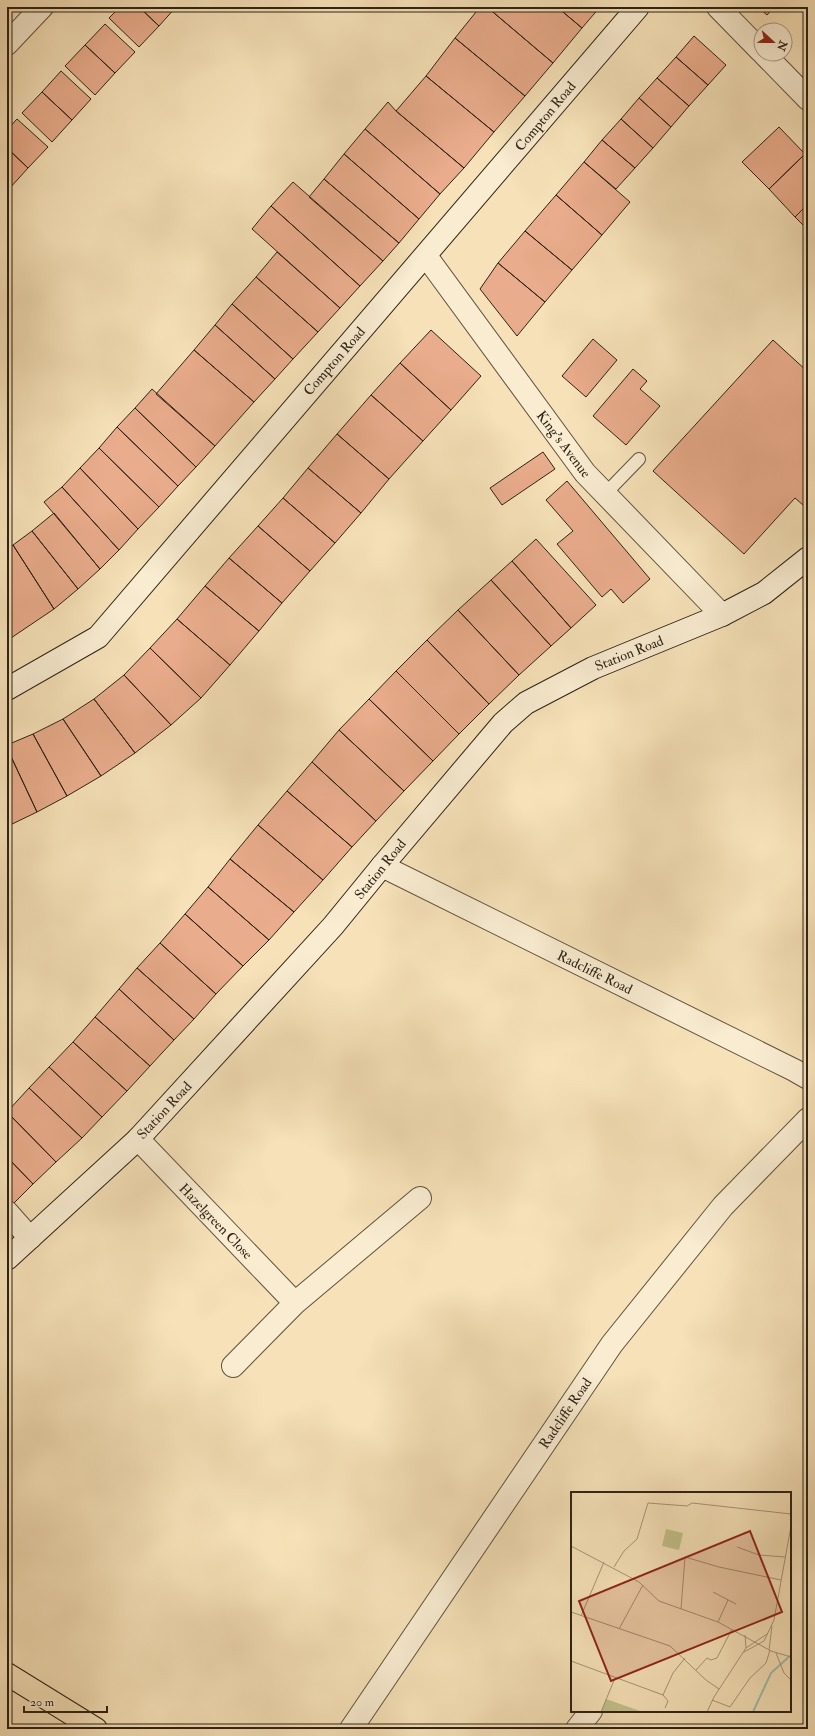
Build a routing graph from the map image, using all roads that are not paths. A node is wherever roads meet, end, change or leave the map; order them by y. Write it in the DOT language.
graph roads {
  1 [pos="42,7"];
  2 [pos="638,7"];
  3 [pos="718,7"];
  4 [pos="9,39"];
  5 [pos="753,43"];
  6 [pos="772,62"];
  7 [pos="808,100"];
  8 [pos="426,256"];
  9 [pos="639,459"];
  10 [pos="605,494"];
  11 [pos="808,558"];
  12 [pos="722,615"];
  13 [pos="7,689"];
  14 [pos="382,866"];
  15 [pos="808,1078"];
  16 [pos="808,1119"];
  17 [pos="138,1139"];
  18 [pos="420,1198"];
  19 [pos="7,1212"];
  20 [pos="30,1238"];
  21 [pos="7,1259"];
  22 [pos="294,1303"];
  23 [pos="233,1366"];
  24 [pos="7,1674"];
  25 [pos="590,1712"];
  26 [pos="96,1729"];
  27 [pos="351,1729"];
  28 [pos="577,1729"];
  1 -- 4 [label="street"];
  2 -- 8 [label="street, Compton Road"];
  3 -- 5 [label="street"];
  6 -- 7 [label="street"];
  8 -- 10 [label="street, King's Avenue"];
  8 -- 13 [label="street, Compton Road"];
  9 -- 10 [label="lane"];
  10 -- 12 [label="street, King's Avenue"];
  11 -- 12 [label="street, Station Road"];
  12 -- 14 [label="street, Station Road"];
  14 -- 15 [label="street, Radcliffe Road"];
  14 -- 17 [label="street, Station Road"];
  16 -- 27 [label="street, Radcliffe Road"];
  17 -- 20 [label="street, Station Road"];
  17 -- 22 [label="street, Hazelgreen Close"];
  18 -- 22 [label="street"];
  19 -- 20 [label="street"];
  20 -- 21 [label="street, Station Road"];
  22 -- 23 [label="street"];
  24 -- 26 [label="main road"];
  25 -- 28 [label="street"];
}
